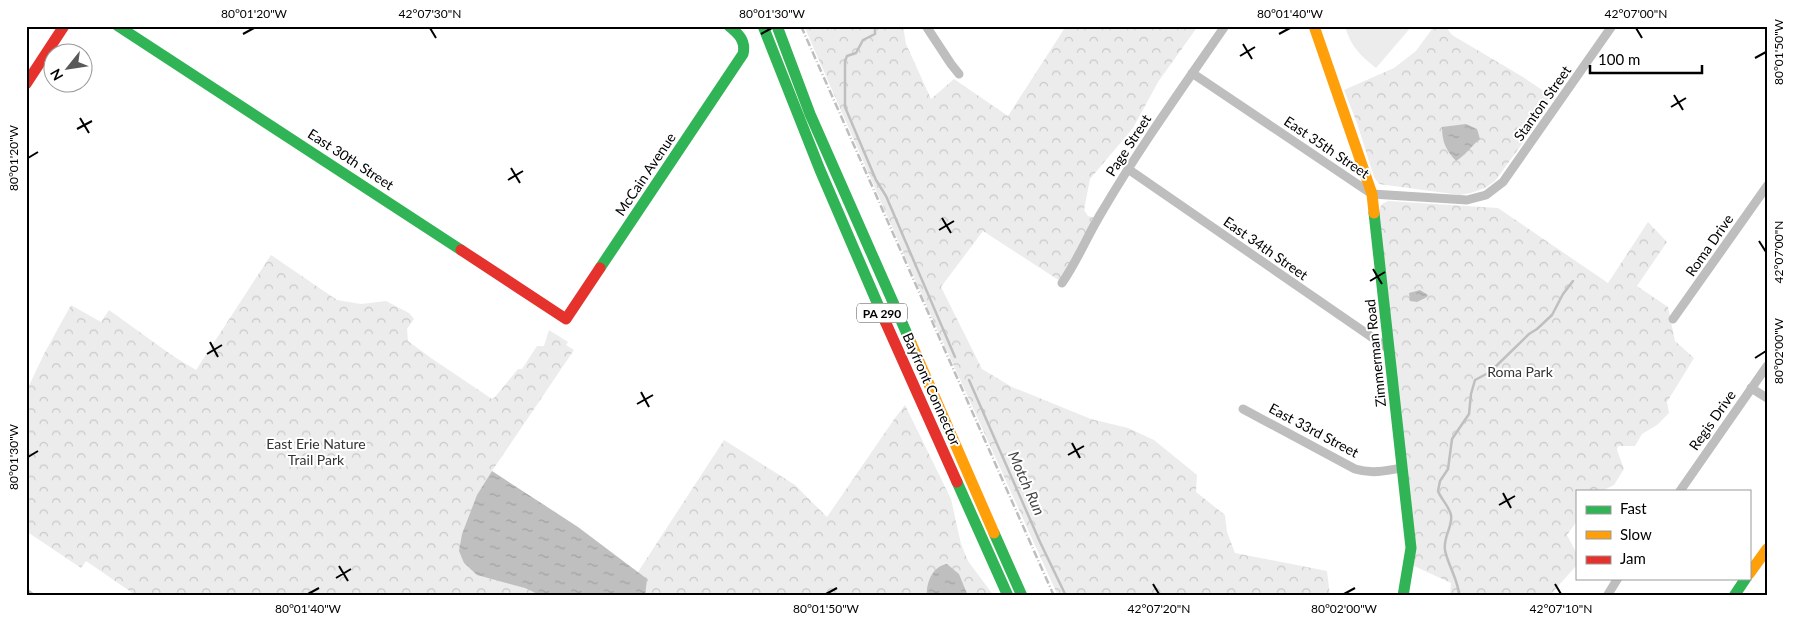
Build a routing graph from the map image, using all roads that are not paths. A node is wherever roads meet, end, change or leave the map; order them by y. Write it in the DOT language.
graph roads {
  1 [pos="64,26"];
  2 [pos="118,26"];
  3 [pos="728,26"];
  4 [pos="763,26"];
  5 [pos="777,26"];
  6 [pos="926,26"];
  7 [pos="1225,26"];
  8 [pos="1314,26"];
  9 [pos="1612,26"];
  10 [pos="1192,73"];
  11 [pos="959,74"];
  12 [pos="26,84"];
  13 [pos="1128,169"];
  14 [pos="1767,187"];
  15 [pos="1490,193"];
  16 [pos="1372,194"];
  17 [pos="1062,283"];
  18 [pos="566,319"];
  19 [pos="1673,319"];
  20 [pos="1389,349"];
  21 [pos="1767,366"];
  22 [pos="1751,388"];
  23 [pos="1767,398"];
  24 [pos="1243,409"];
  25 [pos="1402,468"];
  26 [pos="1681,490"];
  27 [pos="1767,549"];
  28 [pos="1750,573"];
  29 [pos="1617,580"];
  30 [pos="1745,580"];
  31 [pos="26,593"];
  32 [pos="30,596"];
  33 [pos="1008,596"];
  34 [pos="1022,596"];
  35 [pos="1403,596"];
  36 [pos="1607,596"];
  37 [pos="1734,596"];
  1 -- 12 [label="main road"];
  2 -- 18 [label="main road, East 30th Street"];
  3 -- 18 [label="main road, McCain Avenue"];
  4 -- 33 [label="main road, Bayfront Connector / PA 290"];
  5 -- 34 [label="main road, Bayfront Connector / PA 290"];
  6 -- 11 [label="street"];
  7 -- 10 [label="street, Page Street"];
  8 -- 16 [label="main road, Zimmerman Road"];
  9 -- 15 [label="street, Stanton Street"];
  10 -- 13 [label="street, Page Street"];
  10 -- 16 [label="street, East 35th Street"];
  13 -- 17 [label="street, Page Street"];
  13 -- 20 [label="street, East 34th Street"];
  14 -- 19 [label="street, Roma Drive"];
  15 -- 16 [label="street, East 35th Street"];
  16 -- 20 [label="main road, Zimmerman Road"];
  20 -- 25 [label="main road, Zimmerman Road"];
  21 -- 22 [label="street, Regis Drive"];
  22 -- 23 [label="street"];
  22 -- 26 [label="street, Regis Drive"];
  24 -- 25 [label="street, East 33rd Street"];
  25 -- 35 [label="main road, Zimmerman Road"];
  27 -- 28 [label="main road"];
  29 -- 36 [label="street"];
  30 -- 37 [label="main road"];
  31 -- 32 [label="street"];
}
